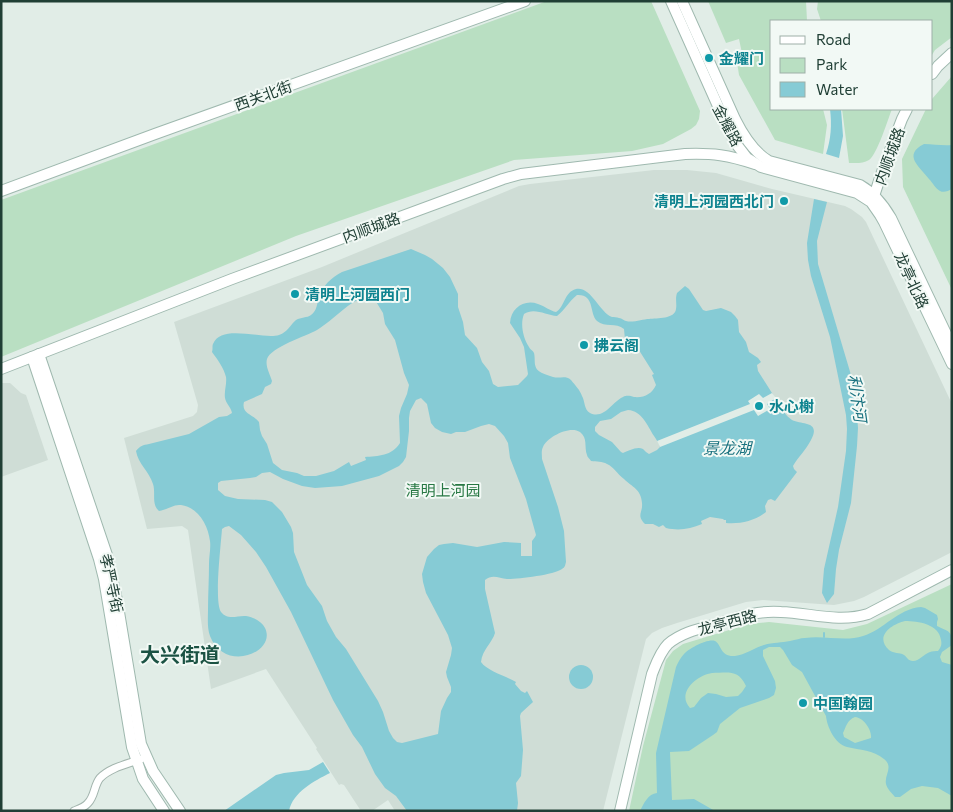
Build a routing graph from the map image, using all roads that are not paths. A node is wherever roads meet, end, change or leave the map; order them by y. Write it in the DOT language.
graph roads {
  1 [pos="524,1"];
  2 [pos="671,1"];
  3 [pos="682,1"];
  4 [pos="952,54"];
  5 [pos="933,73"];
  6 [pos="907,110"];
  7 [pos="755,164"];
  8 [pos="1,191"];
  9 [pos="871,199"];
  10 [pos="952,346"];
  11 [pos="35,355"];
  12 [pos="952,364"];
  13 [pos="1,369"];
  14 [pos="952,570"];
  15 [pos="141,759"];
  16 [pos="74,811"];
  17 [pos="164,811"];
  18 [pos="180,811"];
  19 [pos="620,811"];
  1 -- 8 [label="street, 西关北街"];
  2 -- 7 [label="street, 金耀路"];
  3 -- 9 [label="street, 金耀路"];
  4 -- 5 [label="street"];
  6 -- 9 [label="street, 内顺城路"];
  7 -- 9 [label="street, 金耀路"];
  7 -- 11 [label="street, 内顺城路"];
  9 -- 10 [label="street, 龙亭北路"];
  9 -- 12 [label="street, 龙亭北路"];
  11 -- 13 [label="street, 内顺城路"];
  11 -- 15 [label="street, 孝严寺街"];
  14 -- 19 [label="street, 龙亭西路"];
  15 -- 16 [label="street"];
  15 -- 17 [label="street, 孝严寺街"];
  15 -- 18 [label="street, 孝严寺街"];
}
